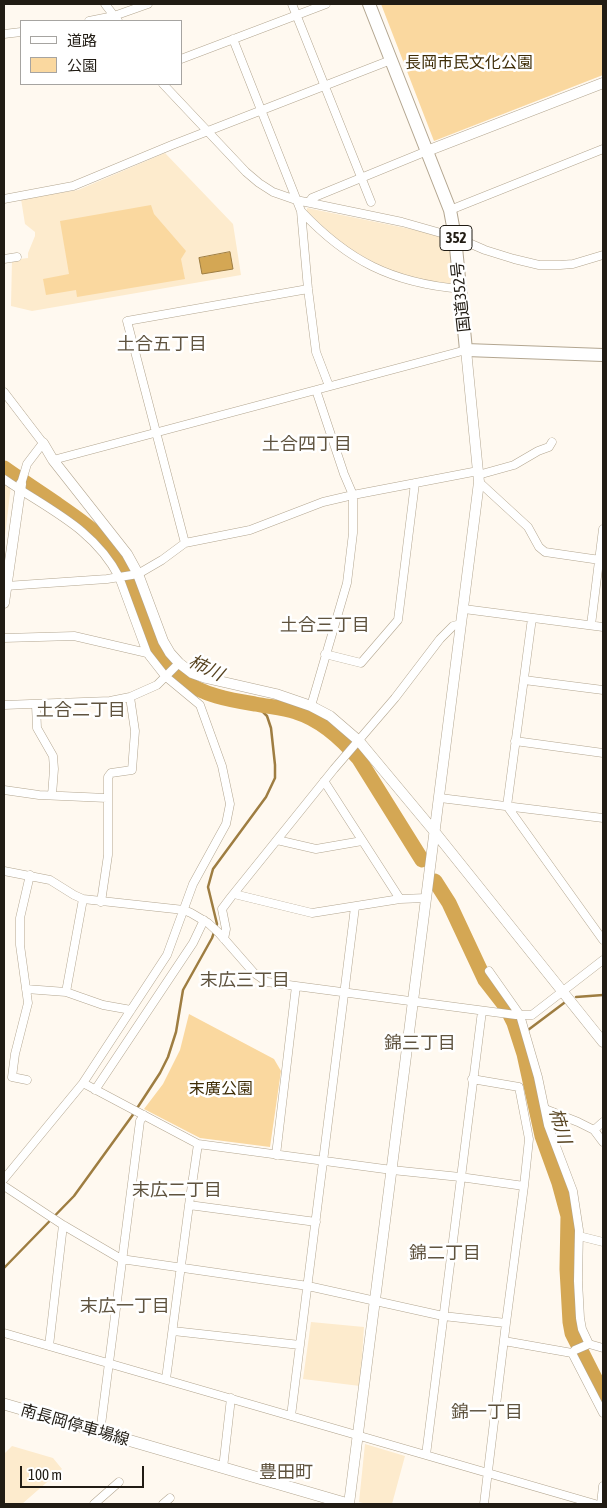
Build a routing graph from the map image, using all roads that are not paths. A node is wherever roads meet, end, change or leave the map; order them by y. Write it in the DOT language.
graph roads {
  1 [pos="105,4"];
  2 [pos="148,4"];
  3 [pos="292,4"];
  4 [pos="326,4"];
  5 [pos="369,4"];
  6 [pos="296,14"];
  7 [pos="116,19"];
  8 [pos="102,20"];
  9 [pos="20,32"];
  10 [pos="4,34"];
  11 [pos="233,39"];
  12 [pos="182,59"];
  13 [pos="392,60"];
  14 [pos="603,82"];
  15 [pos="163,85"];
  16 [pos="324,86"];
  17 [pos="262,110"];
  18 [pos="209,131"];
  19 [pos="603,149"];
  20 [pos="427,152"];
  21 [pos="360,177"];
  22 [pos="4,199"];
  23 [pos="296,200"];
  24 [pos="309,202"];
  25 [pos="371,202"];
  26 [pos="450,210"];
  27 [pos="301,211"];
  28 [pos="456,237"];
  29 [pos="603,255"];
  30 [pos="17,257"];
  31 [pos="4,259"];
  32 [pos="308,289"];
  33 [pos="460,289"];
  34 [pos="466,350"];
  35 [pos="603,355"];
  36 [pos="329,386"];
  37 [pos="316,390"];
  38 [pos="4,392"];
  39 [pos="156,432"];
  40 [pos="552,442"];
  41 [pos="43,443"];
  42 [pos="53,460"];
  43 [pos="479,476"];
  44 [pos="4,479"];
  45 [pos="415,482"];
  46 [pos="21,487"];
  47 [pos="353,495"];
  48 [pos="603,532"];
  49 [pos="185,543"];
  50 [pos="600,560"];
  51 [pos="138,574"];
  52 [pos="119,577"];
  53 [pos="6,586"];
  54 [pos="4,603"];
  55 [pos="464,609"];
  56 [pos="532,618"];
  57 [pos="461,624"];
  58 [pos="591,625"];
  59 [pos="603,627"];
  60 [pos="4,638"];
  61 [pos="147,653"];
  62 [pos="325,654"];
  63 [pos="177,664"];
  64 [pos="166,675"];
  65 [pos="524,680"];
  66 [pos="603,690"];
  67 [pos="130,697"];
  68 [pos="4,704"];
  69 [pos="36,705"];
  70 [pos="311,706"];
  71 [pos="516,741"];
  72 [pos="354,747"];
  73 [pos="603,753"];
  74 [pos="324,781"];
  75 [pos="4,790"];
  76 [pos="52,795"];
  77 [pos="107,798"];
  78 [pos="440,798"];
  79 [pos="507,806"];
  80 [pos="603,818"];
  81 [pos="434,831"];
  82 [pos="277,840"];
  83 [pos="362,841"];
  84 [pos="4,871"];
  85 [pos="30,875"];
  86 [pos="234,894"];
  87 [pos="426,898"];
  88 [pos="400,899"];
  89 [pos="83,900"];
  90 [pos="101,902"];
  91 [pos="355,907"];
  92 [pos="184,910"];
  93 [pos="206,922"];
  94 [pos="221,936"];
  95 [pos="603,940"];
  96 [pos="603,960"];
  97 [pos="489,971"];
  98 [pos="296,986"];
  99 [pos="26,989"];
  100 [pos="66,992"];
  101 [pos="345,992"];
  102 [pos="563,992"];
  103 [pos="413,1002"];
  104 [pos="131,1010"];
  105 [pos="482,1011"];
  106 [pos="518,1015"];
  107 [pos="602,1040"];
  108 [pos="472,1079"];
  109 [pos="27,1080"];
  110 [pos="83,1083"];
  111 [pos="95,1090"];
  112 [pos="544,1109"];
  113 [pos="142,1114"];
  114 [pos="603,1122"];
  115 [pos="594,1130"];
  116 [pos="603,1142"];
  117 [pos="198,1144"];
  118 [pos="276,1154"];
  119 [pos="324,1160"];
  120 [pos="392,1170"];
  121 [pos="460,1176"];
  122 [pos="4,1178"];
  123 [pos="4,1186"];
  124 [pos="524,1186"];
  125 [pos="189,1205"];
  126 [pos="316,1222"];
  127 [pos="60,1223"];
  128 [pos="579,1236"];
  129 [pos="603,1242"];
  130 [pos="121,1259"];
  131 [pos="181,1268"];
  132 [pos="308,1286"];
  133 [pos="376,1300"];
  134 [pos="443,1316"];
  135 [pos="506,1323"];
  136 [pos="172,1331"];
  137 [pos="4,1332"];
  138 [pos="504,1341"];
  139 [pos="587,1344"];
  140 [pos="300,1345"];
  141 [pos="48,1346"];
  142 [pos="603,1348"];
  143 [pos="573,1351"];
  144 [pos="109,1362"];
  145 [pos="166,1379"];
  146 [pos="231,1398"];
  147 [pos="4,1404"];
  148 [pos="603,1412"];
  149 [pos="291,1416"];
  150 [pos="100,1432"];
  151 [pos="358,1436"];
  152 [pos="426,1455"];
  153 [pos="223,1468"];
  154 [pos="488,1473"];
  155 [pos="119,1482"];
  156 [pos="603,1486"];
  157 [pos="170,1498"];
  158 [pos="94,1504"];
  159 [pos="163,1504"];
  160 [pos="348,1504"];
  161 [pos="484,1504"];
  162 [pos="595,1504"];
  163 [pos="601,1504"];
  1 -- 7 [label="street"];
  2 -- 7 [label="street"];
  3 -- 6 [label="street"];
  4 -- 6 [label="street"];
  5 -- 13 [label="highway, 国道352号 / 352"];
  6 -- 11 [label="street"];
  6 -- 16 [label="street"];
  7 -- 8 [label="street"];
  9 -- 10 [label="street"];
  11 -- 12 [label="street"];
  11 -- 17 [label="street"];
  13 -- 16 [label="street"];
  13 -- 20 [label="highway, 国道352号 / 352"];
  14 -- 20 [label="street"];
  15 -- 18 [label="street"];
  16 -- 17 [label="street"];
  16 -- 21 [label="street"];
  17 -- 18 [label="street"];
  17 -- 23 [label="street"];
  18 -- 22 [label="street"];
  18 -- 23 [label="street"];
  19 -- 26 [label="street"];
  20 -- 21 [label="street"];
  20 -- 26 [label="highway, 国道352号 / 352"];
  21 -- 24 [label="street"];
  21 -- 25 [label="street"];
  23 -- 24 [label="street"];
  23 -- 27 [label="street"];
  24 -- 28 [label="street"];
  26 -- 28 [label="highway, 国道352号 / 352"];
  27 -- 32 [label="street"];
  27 -- 33 [label="street"];
  28 -- 29 [label="street"];
  28 -- 33 [label="highway, 国道352号 / 352"];
  30 -- 31 [label="street"];
  32 -- 36 [label="street"];
  32 -- 39 [label="street"];
  33 -- 34 [label="highway, 国道352号 / 352"];
  34 -- 35 [label="highway, 国道352号"];
  34 -- 36 [label="street"];
  34 -- 43 [label="street"];
  36 -- 37 [label="street"];
  37 -- 39 [label="street"];
  37 -- 47 [label="street"];
  38 -- 41 [label="street"];
  39 -- 42 [label="street"];
  39 -- 49 [label="street"];
  40 -- 43 [label="street"];
  41 -- 42 [label="street"];
  41 -- 46 [label="street"];
  42 -- 51 [label="street"];
  43 -- 45 [label="street"];
  43 -- 50 [label="street"];
  43 -- 55 [label="street"];
  44 -- 46 [label="street"];
  45 -- 47 [label="street"];
  45 -- 62 [label="street"];
  46 -- 52 [label="street"];
  46 -- 53 [label="street"];
  47 -- 49 [label="street"];
  47 -- 62 [label="street"];
  48 -- 50 [label="street"];
  49 -- 51 [label="street"];
  50 -- 58 [label="street"];
  51 -- 52 [label="street"];
  51 -- 63 [label="street"];
  52 -- 53 [label="street"];
  52 -- 61 [label="street"];
  53 -- 54 [label="street"];
  55 -- 56 [label="street"];
  55 -- 57 [label="street"];
  56 -- 58 [label="street"];
  56 -- 65 [label="street"];
  57 -- 72 [label="street"];
  57 -- 78 [label="street"];
  58 -- 59 [label="street"];
  60 -- 61 [label="street"];
  61 -- 64 [label="street"];
  62 -- 70 [label="street"];
  63 -- 64 [label="street"];
  63 -- 70 [label="street"];
  64 -- 67 [label="street"];
  64 -- 92 [label="street"];
  65 -- 66 [label="street"];
  65 -- 71 [label="street"];
  67 -- 69 [label="street"];
  67 -- 77 [label="street"];
  68 -- 69 [label="street"];
  69 -- 76 [label="street"];
  70 -- 72 [label="street"];
  71 -- 73 [label="street"];
  71 -- 79 [label="street"];
  72 -- 74 [label="street"];
  72 -- 81 [label="street"];
  74 -- 82 [label="street"];
  74 -- 83 [label="street"];
  75 -- 76 [label="street"];
  76 -- 77 [label="street"];
  77 -- 90 [label="street"];
  78 -- 79 [label="street"];
  78 -- 81 [label="street"];
  79 -- 80 [label="street"];
  79 -- 95 [label="street"];
  81 -- 87 [label="street"];
  81 -- 102 [label="street"];
  82 -- 83 [label="street"];
  82 -- 86 [label="street"];
  83 -- 88 [label="street"];
  84 -- 85 [label="street"];
  85 -- 89 [label="street"];
  85 -- 99 [label="street"];
  86 -- 91 [label="street"];
  86 -- 94 [label="street"];
  87 -- 88 [label="street"];
  87 -- 103 [label="street"];
  88 -- 91 [label="street"];
  89 -- 90 [label="street"];
  89 -- 100 [label="street"];
  90 -- 92 [label="street"];
  91 -- 101 [label="street"];
  92 -- 93 [label="street"];
  92 -- 104 [label="street"];
  93 -- 94 [label="street"];
  93 -- 111 [label="street"];
  94 -- 98 [label="street"];
  96 -- 102 [label="street"];
  97 -- 106 [label="street"];
  98 -- 101 [label="street"];
  98 -- 118 [label="street"];
  99 -- 100 [label="street"];
  99 -- 109 [label="street"];
  100 -- 104 [label="street"];
  101 -- 103 [label="street"];
  101 -- 119 [label="street"];
  102 -- 106 [label="street"];
  102 -- 107 [label="street"];
  103 -- 105 [label="street"];
  103 -- 120 [label="street"];
  104 -- 110 [label="street"];
  105 -- 106 [label="street"];
  105 -- 108 [label="street"];
  106 -- 112 [label="street"];
  108 -- 121 [label="street"];
  108 -- 124 [label="street"];
  110 -- 111 [label="street"];
  110 -- 122 [label="street"];
  111 -- 113 [label="street"];
  112 -- 115 [label="street"];
  112 -- 128 [label="street"];
  113 -- 117 [label="street"];
  113 -- 130 [label="street"];
  114 -- 115 [label="street"];
  115 -- 116 [label="street"];
  117 -- 118 [label="street"];
  117 -- 125 [label="street"];
  118 -- 119 [label="street"];
  119 -- 120 [label="street"];
  119 -- 126 [label="street"];
  120 -- 121 [label="street"];
  120 -- 133 [label="street"];
  121 -- 124 [label="street"];
  121 -- 134 [label="street"];
  123 -- 127 [label="street"];
  124 -- 135 [label="street"];
  125 -- 126 [label="street"];
  125 -- 131 [label="street"];
  126 -- 132 [label="street"];
  127 -- 130 [label="street"];
  127 -- 141 [label="street"];
  128 -- 129 [label="street"];
  128 -- 139 [label="street"];
  130 -- 131 [label="street"];
  130 -- 144 [label="street"];
  131 -- 132 [label="street"];
  131 -- 136 [label="street"];
  132 -- 133 [label="street"];
  132 -- 140 [label="street"];
  133 -- 134 [label="street"];
  133 -- 151 [label="street"];
  134 -- 135 [label="street"];
  134 -- 152 [label="street"];
  135 -- 138 [label="street"];
  136 -- 140 [label="street"];
  136 -- 145 [label="street"];
  137 -- 141 [label="street"];
  138 -- 143 [label="street"];
  138 -- 154 [label="street"];
  139 -- 142 [label="street"];
  139 -- 143 [label="street"];
  140 -- 149 [label="street"];
  141 -- 144 [label="street"];
  143 -- 148 [label="street"];
  144 -- 145 [label="street"];
  144 -- 150 [label="street"];
  145 -- 146 [label="street"];
  146 -- 149 [label="street"];
  146 -- 153 [label="street"];
  147 -- 150 [label="main road, 南長岡停車場線"];
  149 -- 151 [label="street"];
  150 -- 153 [label="main road, 南長岡停車場線"];
  151 -- 152 [label="street"];
  151 -- 160 [label="street"];
  152 -- 154 [label="street"];
  153 -- 160 [label="main road, 南長岡停車場線"];
  154 -- 161 [label="street"];
  154 -- 162 [label="street"];
  155 -- 158 [label="street"];
  156 -- 163 [label="street"];
  157 -- 159 [label="street"];
}
